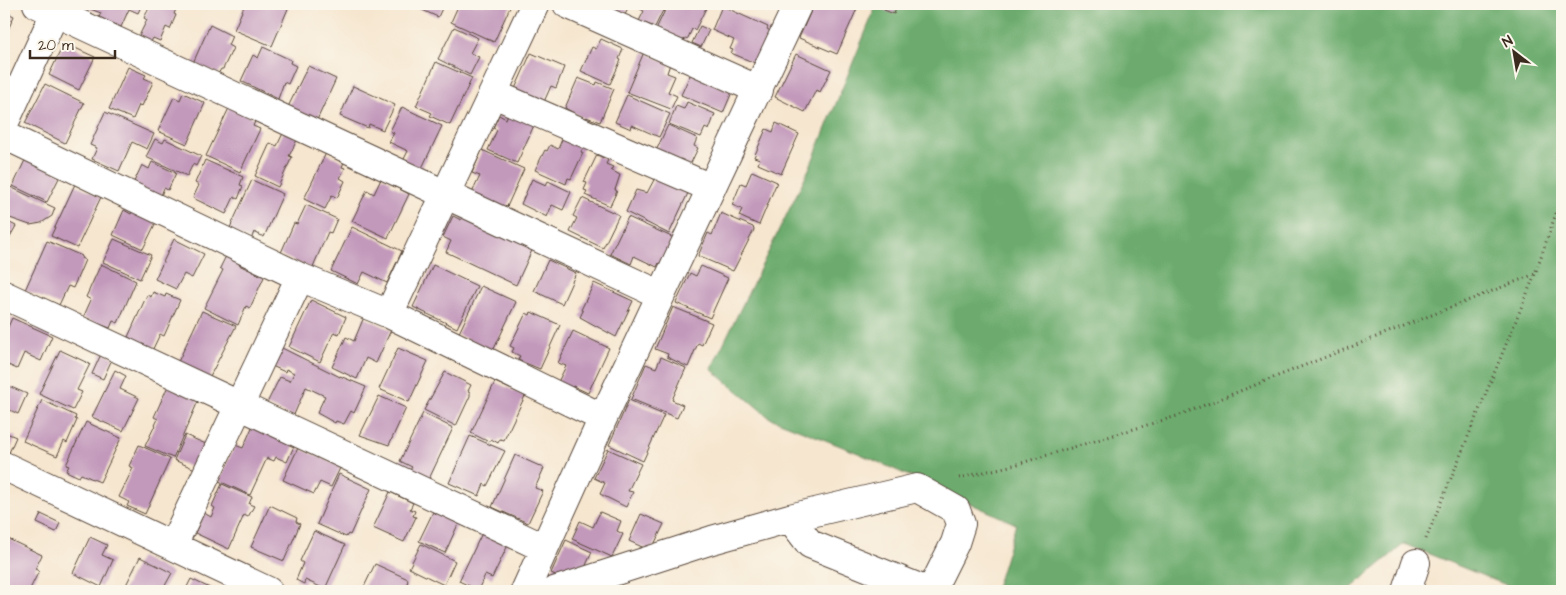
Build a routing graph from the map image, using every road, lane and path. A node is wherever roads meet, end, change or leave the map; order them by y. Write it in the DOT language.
graph roads {
  1 [pos="535,4"];
  2 [pos="567,4"];
  3 [pos="798,4"];
  4 [pos="50,7"];
  5 [pos="758,90"];
  6 [pos="494,94"];
  7 [pos="4,124"];
  8 [pos="4,135"];
  9 [pos="712,188"];
  10 [pos="445,195"];
  11 [pos="1562,196"];
  12 [pos="1535,274"];
  13 [pos="300,276"];
  14 [pos="4,295"];
  15 [pos="661,295"];
  16 [pos="389,314"];
  17 [pos="238,406"];
  18 [pos="603,418"];
  19 [pos="4,466"];
  20 [pos="917,488"];
  21 [pos="790,518"];
  22 [pos="173,545"];
  23 [pos="544,548"];
  24 [pos="1416,564"];
  25 [pos="268,591"];
  26 [pos="525,591"];
  27 [pos="554,591"];
  28 [pos="926,591"];
  29 [pos="931,591"];
  30 [pos="1407,591"];
  1 -- 6 [label="street"];
  2 -- 5 [label="street"];
  3 -- 5 [label="street"];
  4 -- 7 [label="street"];
  4 -- 10 [label="street"];
  5 -- 9 [label="street"];
  6 -- 9 [label="street"];
  6 -- 10 [label="street"];
  8 -- 13 [label="street"];
  9 -- 15 [label="street"];
  10 -- 15 [label="street"];
  10 -- 16 [label="street"];
  11 -- 12 [label="path"];
  12 -- 20 [label="path"];
  12 -- 24 [label="path"];
  13 -- 16 [label="street"];
  13 -- 17 [label="street"];
  14 -- 17 [label="street"];
  15 -- 18 [label="street"];
  16 -- 18 [label="street"];
  17 -- 22 [label="street"];
  17 -- 23 [label="street"];
  18 -- 23 [label="street"];
  19 -- 22 [label="street"];
  20 -- 21 [label="street"];
  20 -- 29 [label="street"];
  21 -- 27 [label="street"];
  21 -- 28 [label="street"];
  22 -- 25 [label="street"];
  23 -- 26 [label="street"];
  24 -- 30 [label="street"];
}
